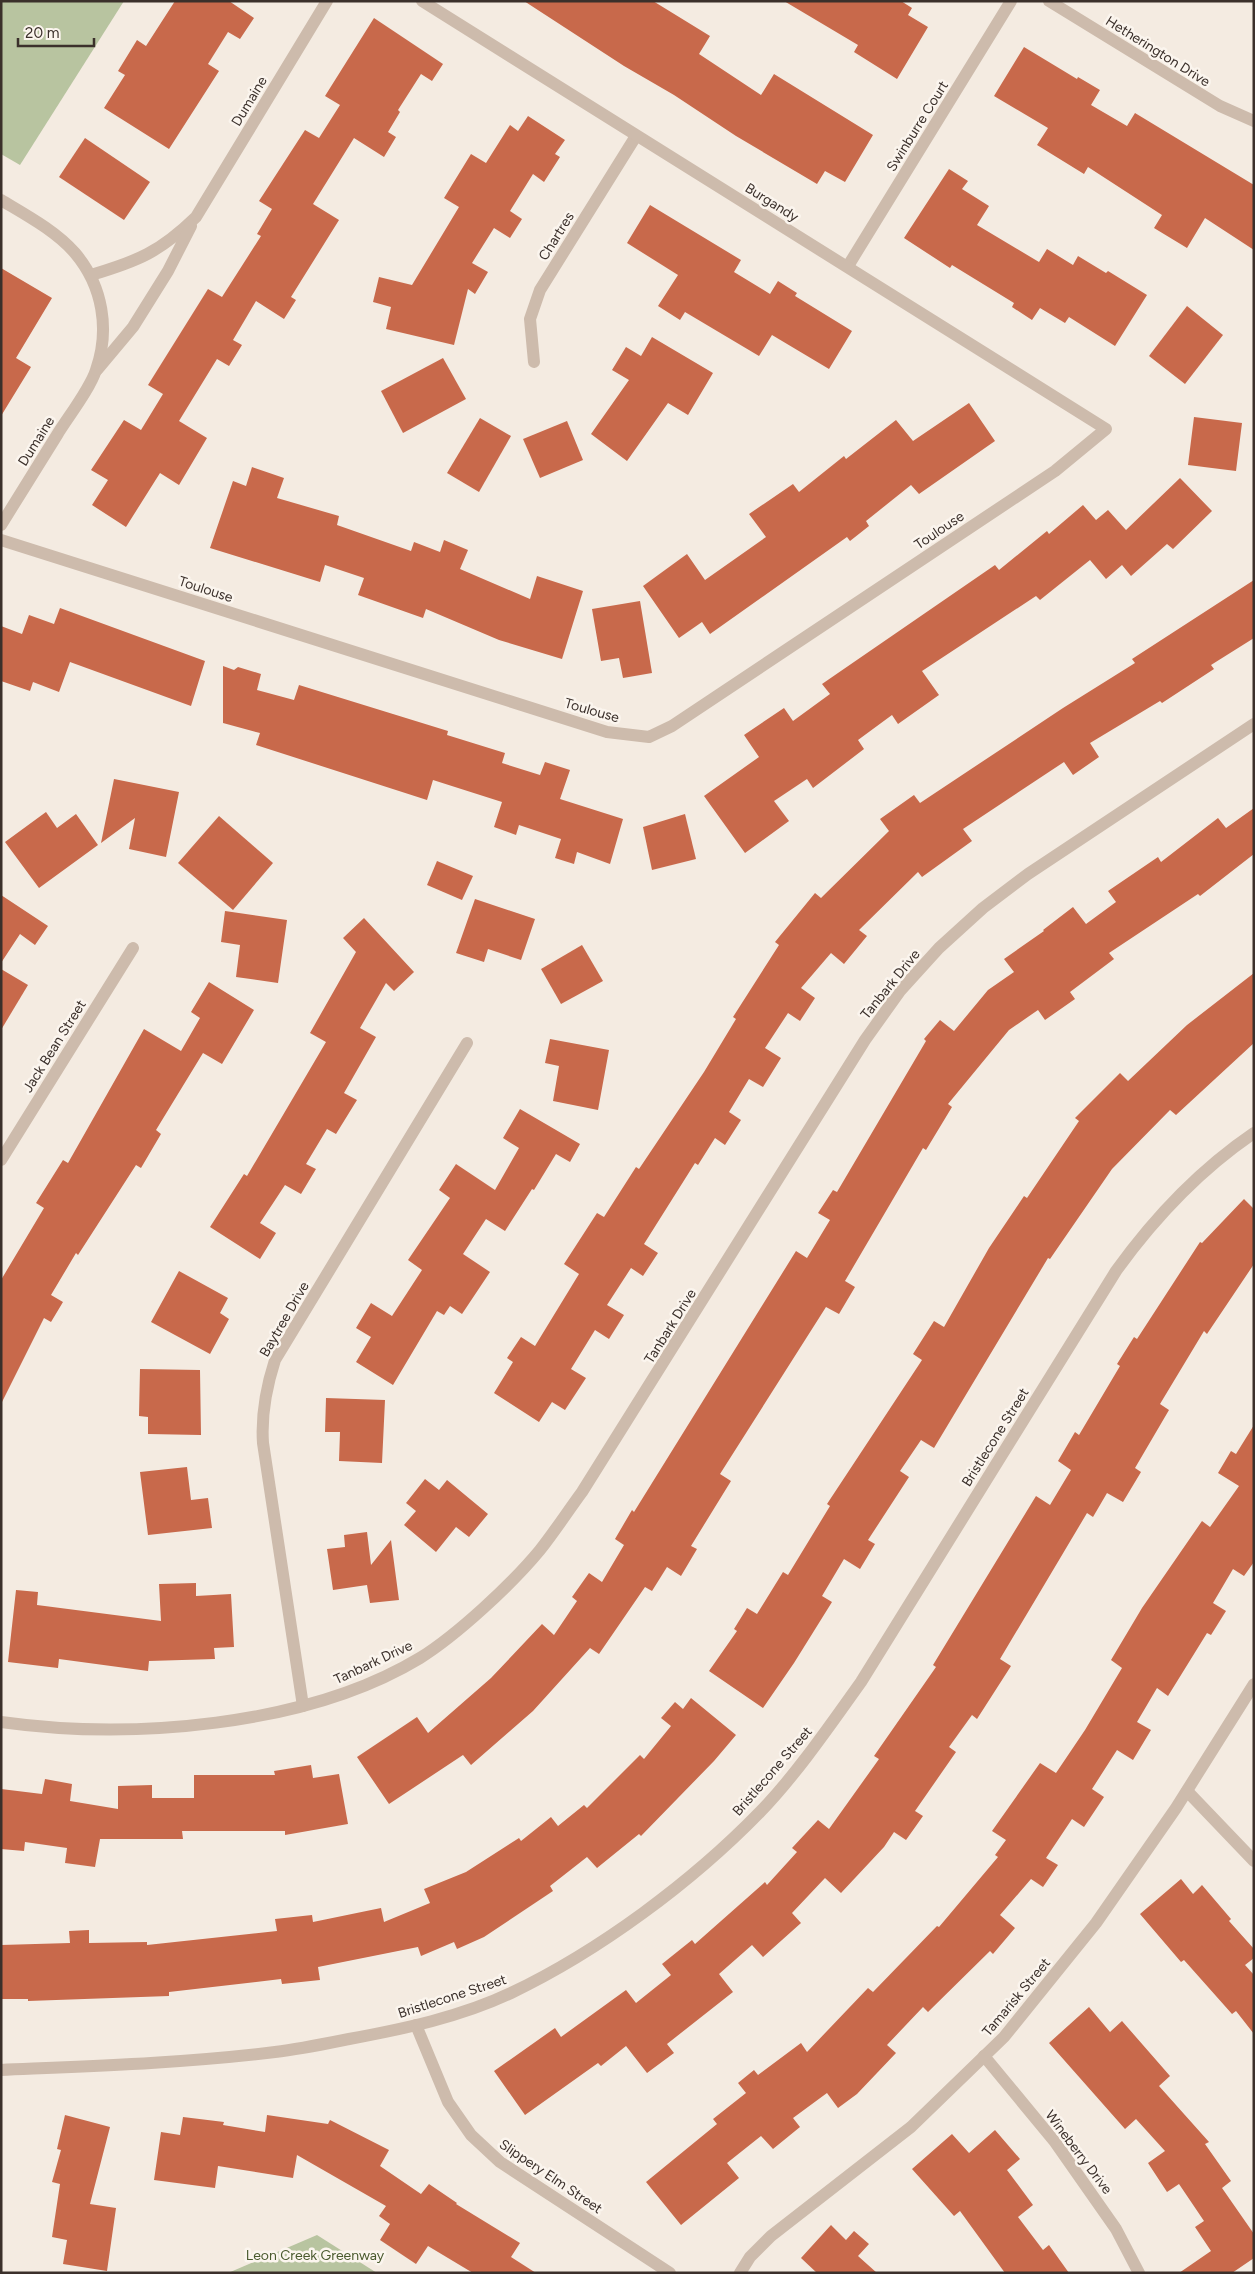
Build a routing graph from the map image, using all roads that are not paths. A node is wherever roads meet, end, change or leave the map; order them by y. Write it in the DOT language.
graph roads {
  1 [pos="327,1"];
  2 [pos="422,1"];
  3 [pos="1011,1"];
  4 [pos="1050,1"];
  5 [pos="1254,121"];
  6 [pos="636,136"];
  7 [pos="1,200"];
  8 [pos="196,217"];
  9 [pos="848,266"];
  10 [pos="90,275"];
  11 [pos="534,362"];
  12 [pos="96,372"];
  13 [pos="1106,429"];
  14 [pos="1,526"];
  15 [pos="1,540"];
  16 [pos="1254,724"];
  17 [pos="133,948"];
  18 [pos="467,1044"];
  19 [pos="1254,1133"];
  20 [pos="1,1160"];
  21 [pos="1254,1684"];
  22 [pos="303,1706"];
  23 [pos="1,1722"];
  24 [pos="1187,1791"];
  25 [pos="1254,1861"];
  26 [pos="416,2025"];
  27 [pos="984,2056"];
  28 [pos="1,2070"];
  29 [pos="670,2273"];
  30 [pos="740,2273"];
  31 [pos="1139,2273"];
  1 -- 8 [label="street, Dumaine"];
  2 -- 6 [label="street, Burgandy"];
  3 -- 9 [label="street, Swinburre Court"];
  4 -- 5 [label="street, Hetherington Drive"];
  6 -- 9 [label="street, Burgandy"];
  6 -- 11 [label="street, Chartres"];
  7 -- 10 [label="street"];
  8 -- 10 [label="street, Dumaine"];
  8 -- 12 [label="street, Dumaine"];
  9 -- 13 [label="street, Burgandy"];
  10 -- 12 [label="street, Dumaine"];
  12 -- 14 [label="street, Dumaine"];
  13 -- 15 [label="street, Toulouse"];
  16 -- 22 [label="street, Tanbark Drive"];
  17 -- 20 [label="street, Jack Bean Street"];
  18 -- 22 [label="street, Baytree Drive"];
  19 -- 26 [label="street, Bristlecone Street"];
  21 -- 24 [label="street, Tamarisk Street"];
  22 -- 23 [label="street, Tanbark Drive"];
  24 -- 25 [label="street"];
  24 -- 27 [label="street, Tamarisk Street"];
  26 -- 28 [label="street, Bristlecone Street"];
  26 -- 29 [label="street, Slippery Elm Street"];
  27 -- 30 [label="street, Tamarisk Street"];
  27 -- 31 [label="street, Wineberry Drive"];
}
